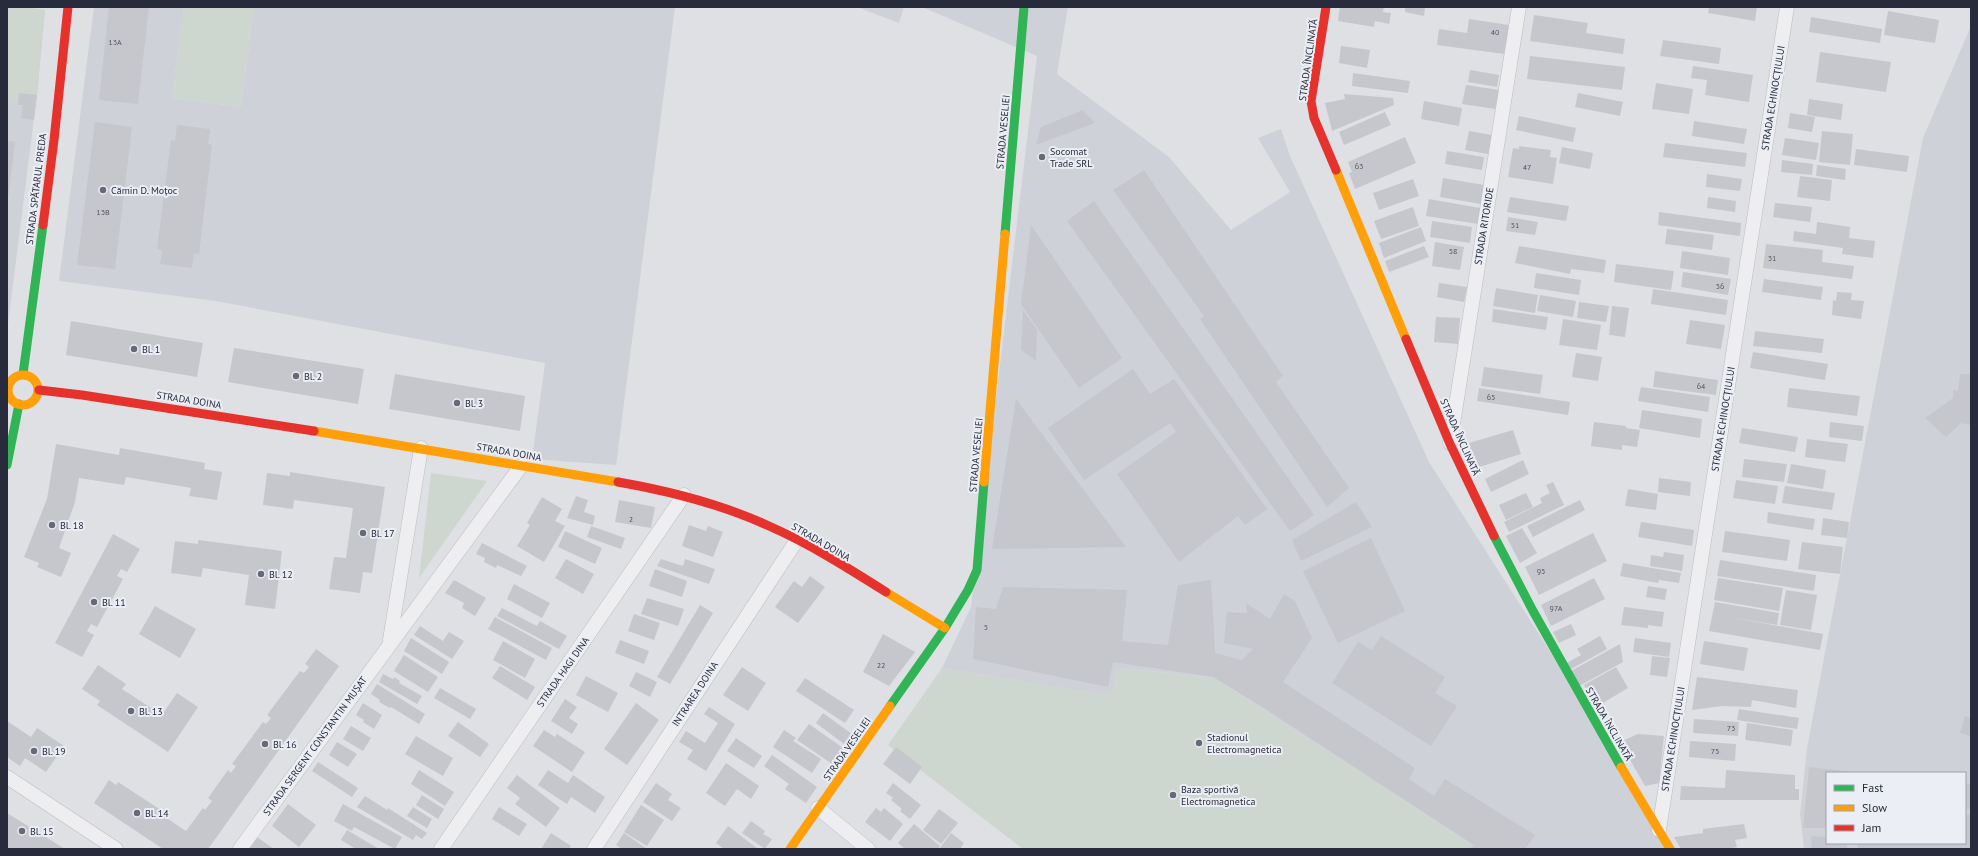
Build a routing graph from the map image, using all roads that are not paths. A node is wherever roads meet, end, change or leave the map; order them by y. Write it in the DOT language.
graph roads {
  1 [pos="68,7"];
  2 [pos="1024,7"];
  3 [pos="1326,7"];
  4 [pos="1519,7"];
  5 [pos="1787,7"];
  6 [pos="23,374"];
  7 [pos="8,388"];
  8 [pos="39,390"];
  9 [pos="19,404"];
  10 [pos="1450,444"];
  11 [pos="421,448"];
  12 [pos="7,465"];
  13 [pos="521,466"];
  14 [pos="684,495"];
  15 [pos="797,540"];
  16 [pos="945,628"];
  17 [pos="390,642"];
  18 [pos="7,777"];
  19 [pos="818,808"];
  20 [pos="1659,830"];
  21 [pos="116,849"];
  22 [pos="240,849"];
  23 [pos="441,849"];
  24 [pos="594,849"];
  25 [pos="790,849"];
  26 [pos="868,849"];
  27 [pos="1670,849"];
  1 -- 6 [label="street, STRADA SPĂTARUL PREDA"];
  2 -- 16 [label="street, STRADA VESELIEI"];
  3 -- 10 [label="street, STRADA ÎNCLINATĂ"];
  4 -- 10 [label="street, STRADA RITORIDE"];
  5 -- 20 [label="street, STRADA ECHINOCȚIULUI"];
  6 -- 7 [label="street"];
  6 -- 8 [label="street"];
  7 -- 9 [label="street"];
  8 -- 9 [label="street"];
  8 -- 11 [label="street, STRADA DOINA"];
  9 -- 12 [label="street"];
  10 -- 20 [label="street, STRADA ÎNCLINATĂ"];
  11 -- 13 [label="street, STRADA DOINA"];
  11 -- 17 [label="street, STRADA SERGENT CONSTANTIN MUȘAT"];
  13 -- 14 [label="street, STRADA DOINA"];
  13 -- 17 [label="street, STRADA SERGENT CONSTANTIN MUȘAT"];
  14 -- 15 [label="street, STRADA DOINA"];
  14 -- 23 [label="street, STRADA HAGI DINA"];
  15 -- 16 [label="street, STRADA DOINA"];
  15 -- 24 [label="street, INTRAREA DOINA"];
  16 -- 19 [label="street, STRADA VESELIEI"];
  17 -- 22 [label="street, STRADA SERGENT CONSTANTIN MUȘAT"];
  18 -- 21 [label="street"];
  19 -- 25 [label="street, STRADA VESELIEI"];
  19 -- 26 [label="street"];
  20 -- 27 [label="street, STRADA ÎNCLINATĂ"];
}
